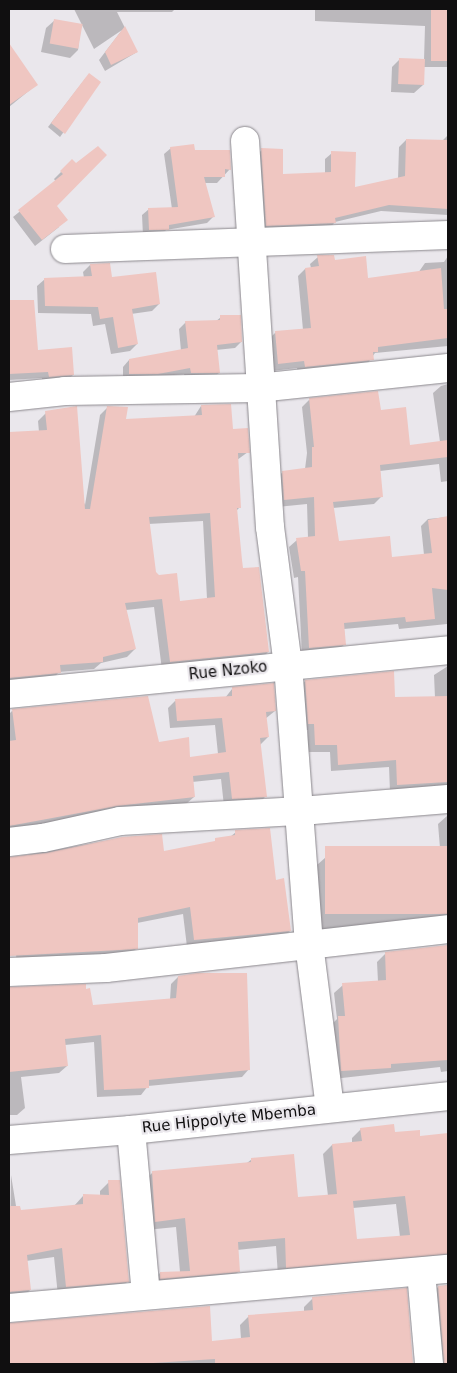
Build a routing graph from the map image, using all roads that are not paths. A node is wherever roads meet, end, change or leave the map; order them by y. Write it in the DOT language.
graph roads {
  1 [pos="245,141"];
  2 [pos="448,235"];
  3 [pos="250,243"];
  4 [pos="65,249"];
  5 [pos="448,368"];
  6 [pos="258,388"];
  7 [pos="9,397"];
  8 [pos="448,650"];
  9 [pos="288,665"];
  10 [pos="9,694"];
  11 [pos="448,799"];
  12 [pos="301,811"];
  13 [pos="9,842"];
  14 [pos="448,929"];
  15 [pos="309,944"];
  16 [pos="9,972"];
  17 [pos="448,1096"];
  18 [pos="330,1108"];
  19 [pos="132,1130"];
  20 [pos="9,1140"];
  21 [pos="448,1270"];
  22 [pos="421,1272"];
  23 [pos="146,1294"];
  24 [pos="9,1308"];
  25 [pos="429,1364"];
  1 -- 3 [label="street"];
  2 -- 3 [label="street"];
  3 -- 4 [label="street"];
  3 -- 6 [label="street"];
  5 -- 6 [label="street"];
  6 -- 7 [label="street"];
  6 -- 9 [label="street"];
  8 -- 9 [label="street, Rue Nzoko"];
  9 -- 10 [label="street, Rue Nzoko"];
  9 -- 12 [label="street"];
  11 -- 12 [label="street"];
  12 -- 13 [label="street"];
  12 -- 15 [label="street"];
  14 -- 15 [label="street"];
  15 -- 16 [label="street"];
  15 -- 18 [label="street"];
  17 -- 18 [label="street, Rue Hippolyte Mbemba"];
  18 -- 19 [label="street, Rue Hippolyte Mbemba"];
  19 -- 20 [label="street, Rue Hippolyte Mbemba"];
  19 -- 23 [label="street"];
  21 -- 22 [label="street"];
  22 -- 23 [label="street"];
  22 -- 25 [label="street"];
  23 -- 24 [label="street"];
}
